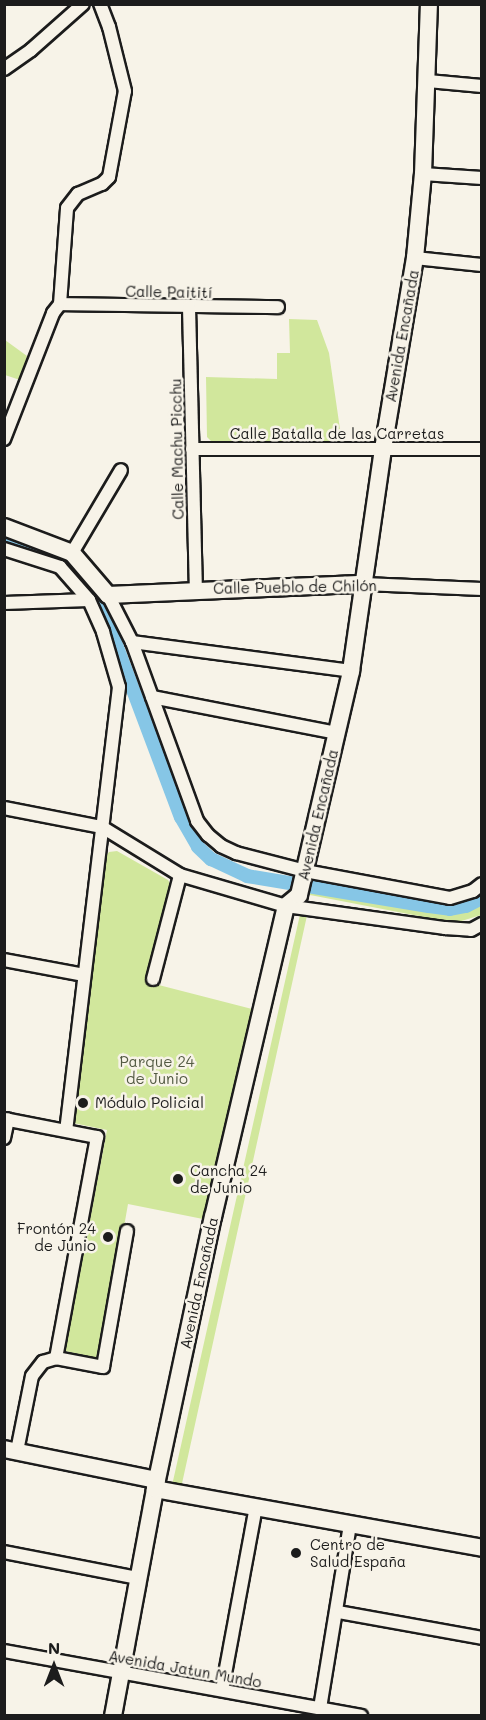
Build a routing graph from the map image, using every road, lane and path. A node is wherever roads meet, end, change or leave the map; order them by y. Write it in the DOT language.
graph roads {
  1 [pos="83,4"];
  2 [pos="100,4"];
  3 [pos="429,4"];
  4 [pos="4,69"];
  5 [pos="428,81"];
  6 [pos="482,86"];
  7 [pos="423,174"];
  8 [pos="482,177"];
  9 [pos="415,258"];
  10 [pos="482,265"];
  11 [pos="60,304"];
  12 [pos="278,307"];
  13 [pos="189,308"];
  14 [pos="4,439"];
  15 [pos="192,448"];
  16 [pos="482,448"];
  17 [pos="383,449"];
  18 [pos="121,470"];
  19 [pos="4,527"];
  20 [pos="4,549"];
  21 [pos="72,553"];
  22 [pos="364,584"];
  23 [pos="482,589"];
  24 [pos="196,590"];
  25 [pos="108,595"];
  26 [pos="89,600"];
  27 [pos="4,603"];
  28 [pos="132,642"];
  29 [pos="351,671"];
  30 [pos="152,697"];
  31 [pos="338,733"];
  32 [pos="4,808"];
  33 [pos="102,827"];
  34 [pos="180,875"];
  35 [pos="302,882"];
  36 [pos="482,884"];
  37 [pos="286,906"];
  38 [pos="482,924"];
  39 [pos="4,960"];
  40 [pos="84,975"];
  41 [pos="153,979"];
  42 [pos="6,1119"];
  43 [pos="66,1130"];
  44 [pos="4,1138"];
  45 [pos="127,1231"];
  46 [pos="56,1358"];
  47 [pos="11,1450"];
  48 [pos="156,1484"];
  49 [pos="256,1507"];
  50 [pos="350,1525"];
  51 [pos="482,1548"];
  52 [pos="4,1552"];
  53 [pos="138,1578"];
  54 [pos="338,1612"];
  55 [pos="482,1638"];
  56 [pos="4,1651"];
  57 [pos="120,1673"];
  58 [pos="222,1690"];
  59 [pos="320,1708"];
  60 [pos="113,1716"];
  61 [pos="361,1716"];
  1 -- 4 [label="street"];
  2 -- 11 [label="street"];
  3 -- 5 [label="main road, Avenida Encañada"];
  5 -- 6 [label="street"];
  5 -- 7 [label="main road, Avenida Encañada"];
  7 -- 8 [label="street"];
  7 -- 9 [label="main road, Avenida Encañada"];
  9 -- 10 [label="street"];
  9 -- 17 [label="main road, Avenida Encañada"];
  11 -- 13 [label="street, Calle Paitití"];
  11 -- 14 [label="street"];
  12 -- 13 [label="street, Calle Paitití"];
  13 -- 15 [label="street, Calle Machu Picchu"];
  15 -- 17 [label="street, Calle Batalla de las Carretas"];
  15 -- 24 [label="street, Calle Machu Picchu"];
  16 -- 17 [label="street, Calle Batalla de las Carretas"];
  17 -- 22 [label="main road, Avenida Encañada"];
  18 -- 21 [label="street"];
  19 -- 21 [label="main road"];
  20 -- 26 [label="street"];
  21 -- 25 [label="main road"];
  22 -- 23 [label="street, Calle Pueblo de Chilón"];
  22 -- 24 [label="main road, Calle Pueblo de Chilón"];
  22 -- 29 [label="main road, Avenida Encañada"];
  24 -- 25 [label="main road, Calle Pueblo de Chilón"];
  25 -- 28 [label="street"];
  26 -- 27 [label="street"];
  26 -- 33 [label="street"];
  28 -- 29 [label="street"];
  28 -- 30 [label="street"];
  29 -- 31 [label="main road, Avenida Encañada"];
  30 -- 31 [label="street"];
  30 -- 35 [label="street"];
  31 -- 35 [label="main road, Avenida Encañada"];
  32 -- 33 [label="street"];
  33 -- 34 [label="street"];
  33 -- 40 [label="street"];
  34 -- 37 [label="street"];
  34 -- 41 [label="street"];
  35 -- 36 [label="street"];
  35 -- 37 [label="main road, Avenida Encañada"];
  37 -- 38 [label="street"];
  37 -- 48 [label="main road, Avenida Encañada"];
  39 -- 40 [label="street"];
  40 -- 43 [label="street"];
  42 -- 43 [label="street"];
  42 -- 44 [label="street"];
  43 -- 46 [label="street"];
  45 -- 46 [label="street"];
  46 -- 47 [label="street"];
  47 -- 48 [label="main road"];
  48 -- 49 [label="main road"];
  48 -- 53 [label="main road, Avenida Encañada"];
  49 -- 50 [label="main road"];
  49 -- 58 [label="street"];
  50 -- 51 [label="main road"];
  50 -- 54 [label="street"];
  52 -- 53 [label="street"];
  53 -- 57 [label="main road, Avenida Encañada"];
  54 -- 55 [label="street"];
  54 -- 59 [label="street"];
  56 -- 57 [label="street, Avenida Jatun Mundo"];
  57 -- 58 [label="street, Avenida Jatun Mundo"];
  57 -- 60 [label="main road, Avenida Encañada"];
  58 -- 59 [label="street, Avenida Jatun Mundo"];
  59 -- 61 [label="street, Avenida Jatun Mundo"];
}
